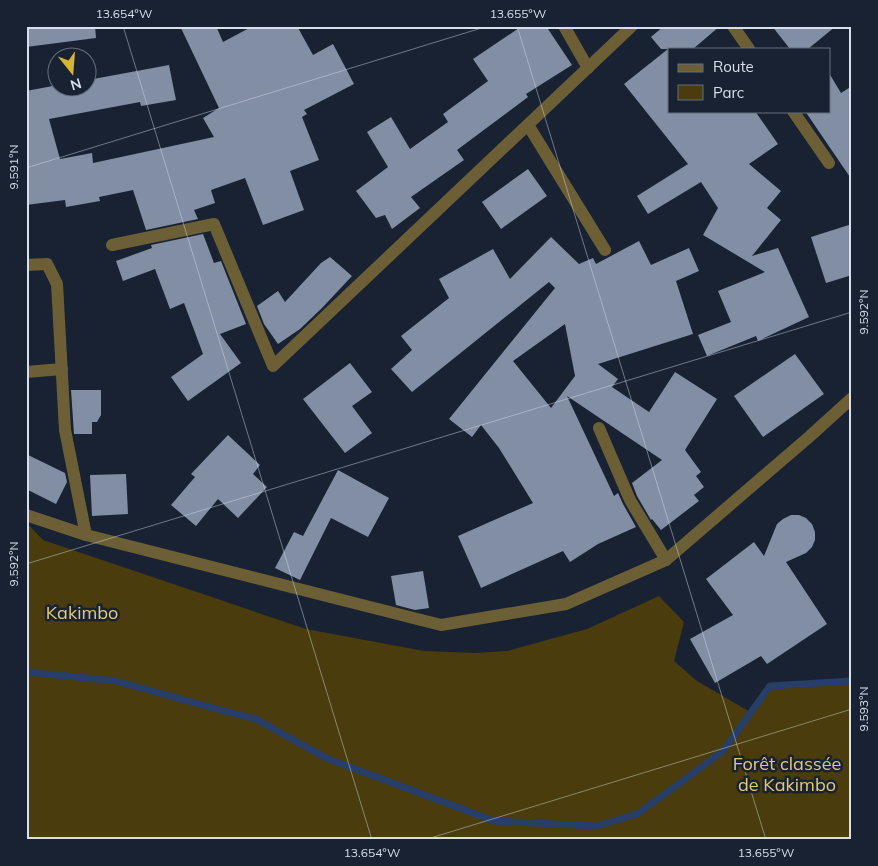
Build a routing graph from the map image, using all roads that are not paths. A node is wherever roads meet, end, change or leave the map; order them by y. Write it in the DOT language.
graph roads {
  1 [pos="564,26"];
  2 [pos="632,26"];
  3 [pos="733,26"];
  4 [pos="748,48"];
  5 [pos="588,68"];
  6 [pos="794,112"];
  7 [pos="528,125"];
  8 [pos="829,163"];
  9 [pos="112,245"];
  10 [pos="605,250"];
  11 [pos="26,265"];
  12 [pos="62,369"];
  13 [pos="26,372"];
  14 [pos="852,398"];
  15 [pos="599,428"];
  16 [pos="26,515"];
  17 [pos="86,535"];
  18 [pos="666,560"];
  1 -- 5 [label="street"];
  2 -- 5 [label="street"];
  3 -- 4 [label="street"];
  5 -- 7 [label="street"];
  6 -- 8 [label="street"];
  7 -- 9 [label="street"];
  7 -- 10 [label="street"];
  11 -- 12 [label="street"];
  12 -- 13 [label="street"];
  12 -- 17 [label="street"];
  14 -- 18 [label="street"];
  15 -- 18 [label="street"];
  16 -- 17 [label="street"];
  17 -- 18 [label="street"];
}
